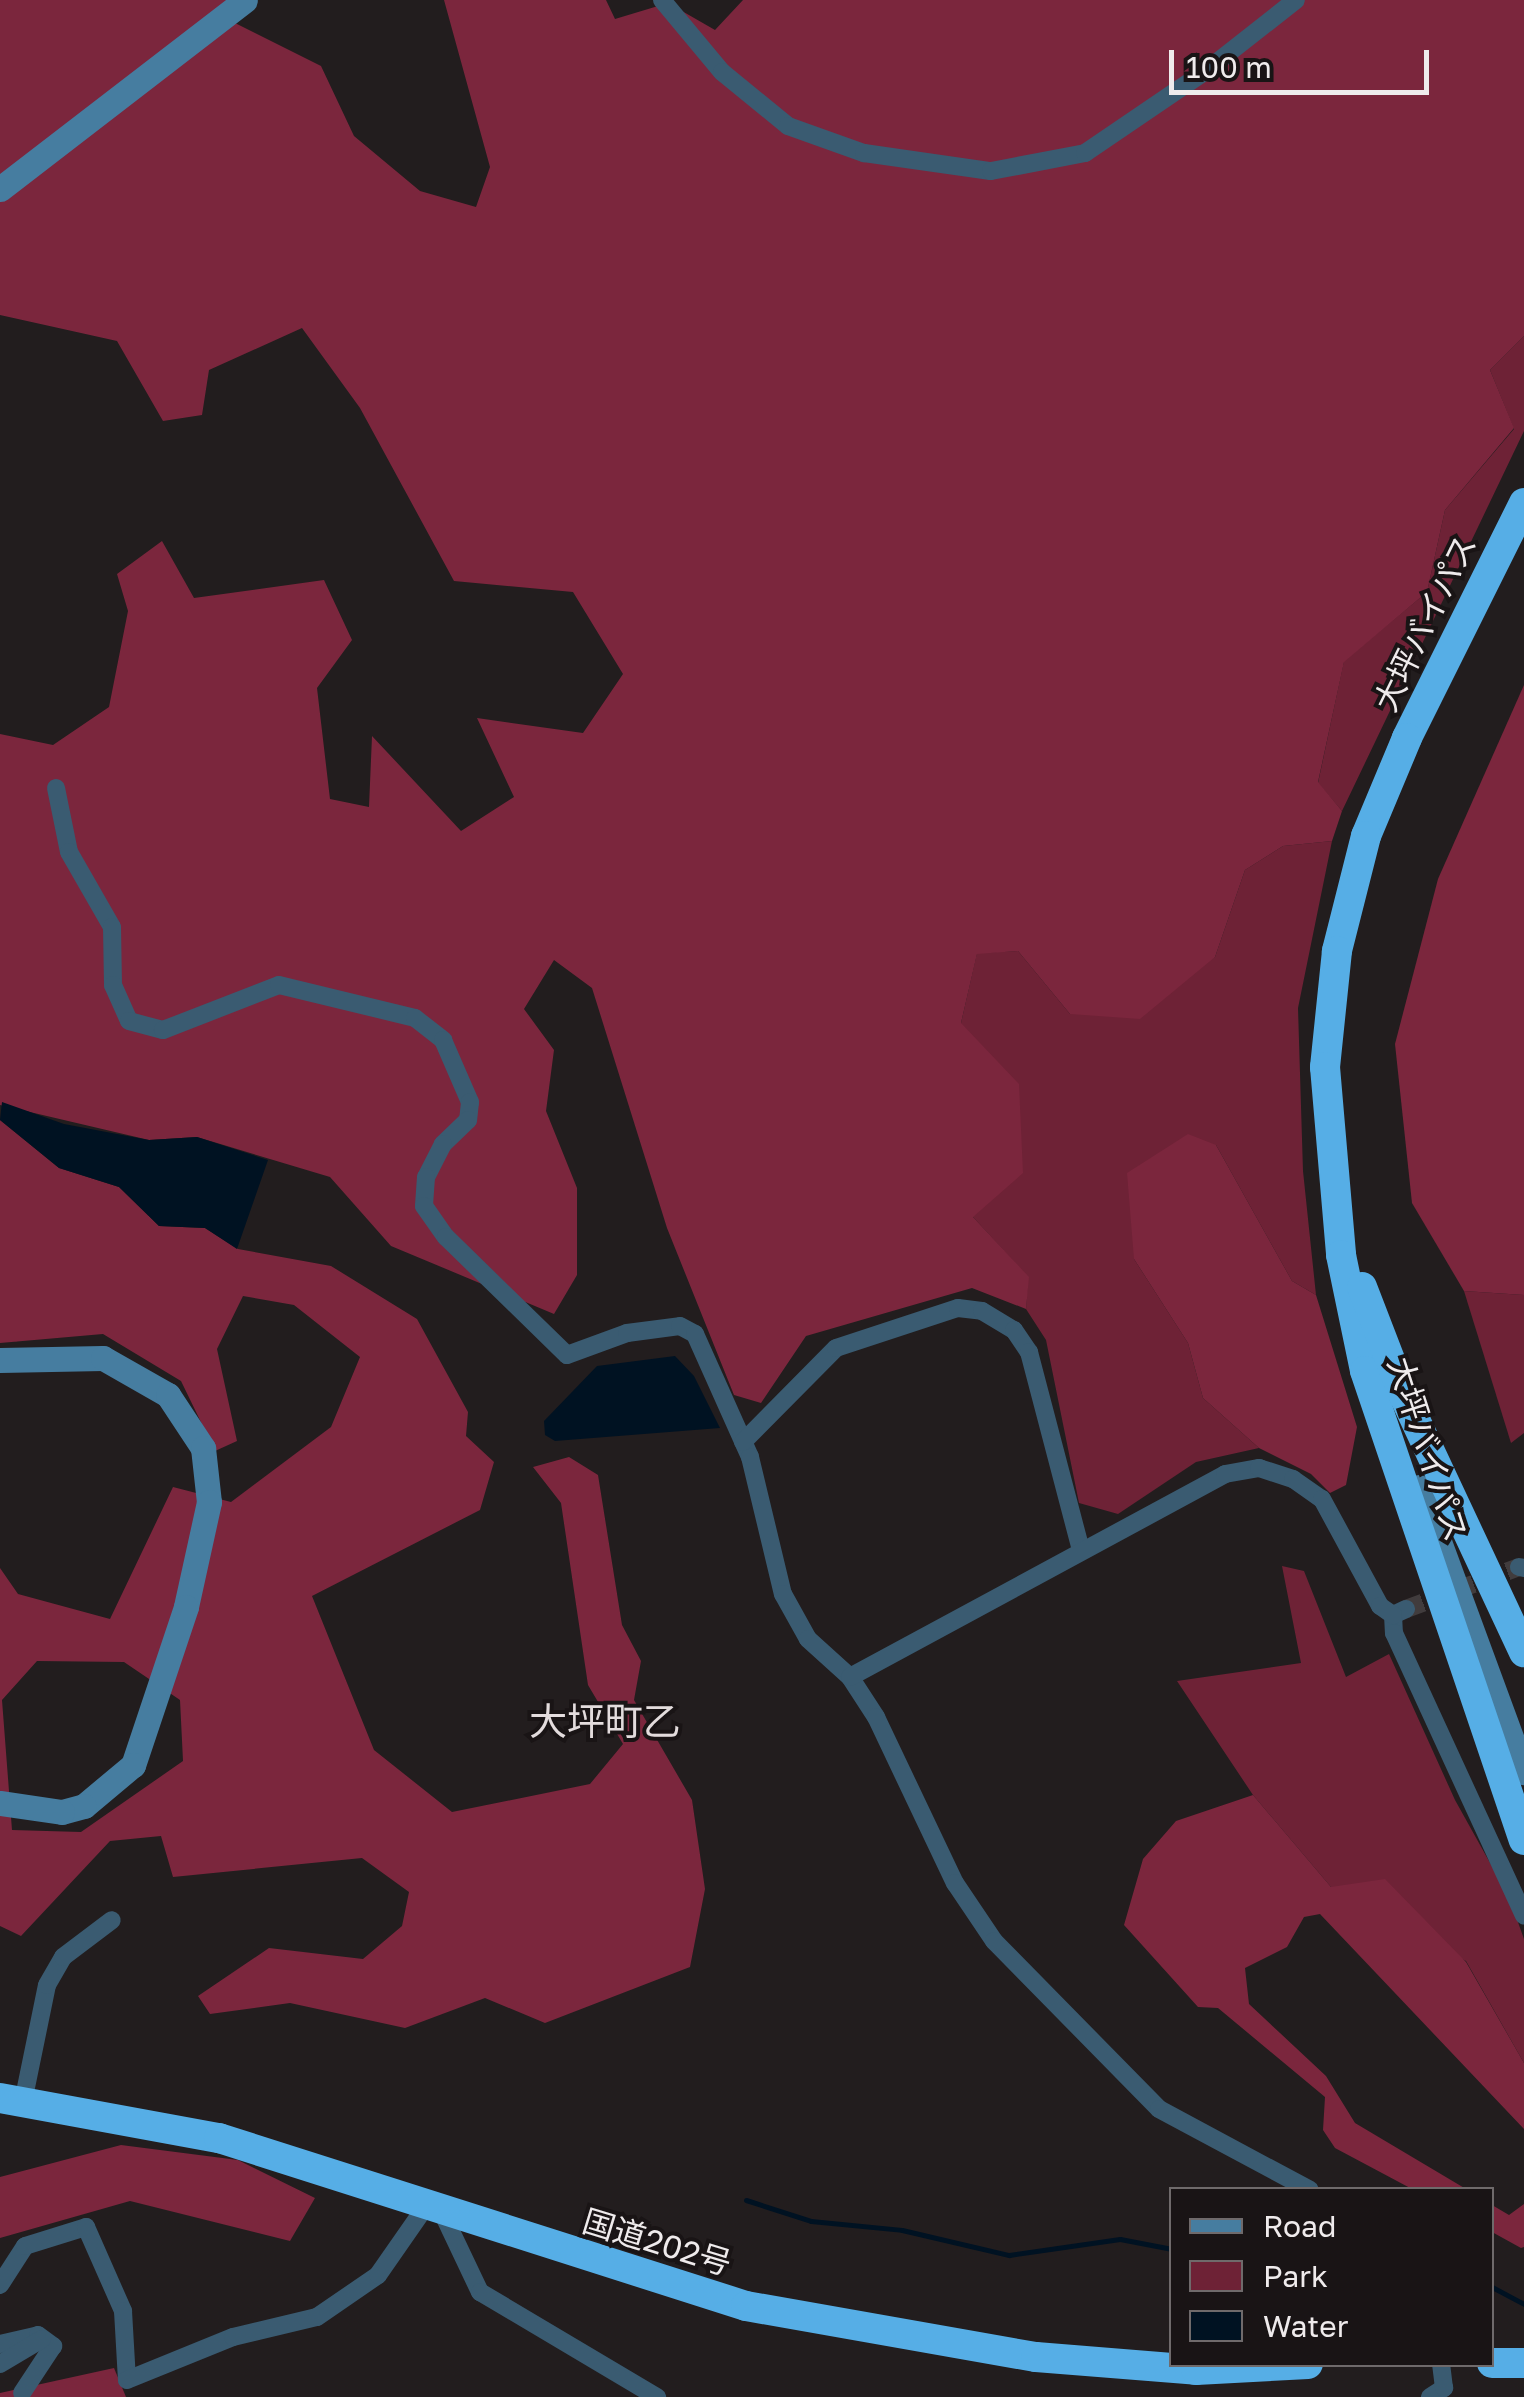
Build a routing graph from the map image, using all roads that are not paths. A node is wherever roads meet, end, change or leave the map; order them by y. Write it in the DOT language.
graph roads {
  1 [pos="245,0"];
  2 [pos="662,0"];
  3 [pos="1296,0"];
  4 [pos="0,189"];
  5 [pos="1524,502"];
  6 [pos="56,788"];
  7 [pos="1325,1067"];
  8 [pos="1334,1194"];
  9 [pos="0,1360"];
  10 [pos="743,1442"];
  11 [pos="1080,1550"];
  12 [pos="1524,1652"];
  13 [pos="850,1676"];
  14 [pos="1524,1772"];
  15 [pos="0,1803"];
  16 [pos="1524,1840"];
  17 [pos="1524,1916"];
  18 [pos="112,1920"];
  19 [pos="12,2100"];
  20 [pos="1304,2187"];
  21 [pos="433,2208"];
  22 [pos="0,2285"];
  23 [pos="47,2336"];
  24 [pos="0,2344"];
  25 [pos="1494,2363"];
  26 [pos="1524,2363"];
  27 [pos="0,2364"];
  28 [pos="1252,2367"];
  29 [pos="1442,2367"];
  30 [pos="22,2393"];
  31 [pos="658,2397"];
  32 [pos="1430,2397"];
  1 -- 4 [label="street"];
  2 -- 3 [label="street"];
  5 -- 7 [label="highway, 大坪バイパス"];
  6 -- 10 [label="street"];
  7 -- 8 [label="highway, 大坪バイパス"];
  7 -- 12 [label="highway, 大坪バイパス"];
  8 -- 14 [label="street"];
  8 -- 16 [label="highway, 大坪バイパス"];
  9 -- 15 [label="street"];
  10 -- 11 [label="street"];
  10 -- 13 [label="street"];
  11 -- 13 [label="street"];
  11 -- 17 [label="street"];
  13 -- 20 [label="street"];
  18 -- 19 [label="street"];
  19 -- 21 [label="highway, 国道202号"];
  21 -- 22 [label="street"];
  21 -- 28 [label="highway, 国道202号"];
  21 -- 31 [label="street"];
  23 -- 24 [label="street"];
  23 -- 27 [label="street"];
  23 -- 30 [label="street"];
  25 -- 26 [label="highway"];
  29 -- 32 [label="street"];
}
